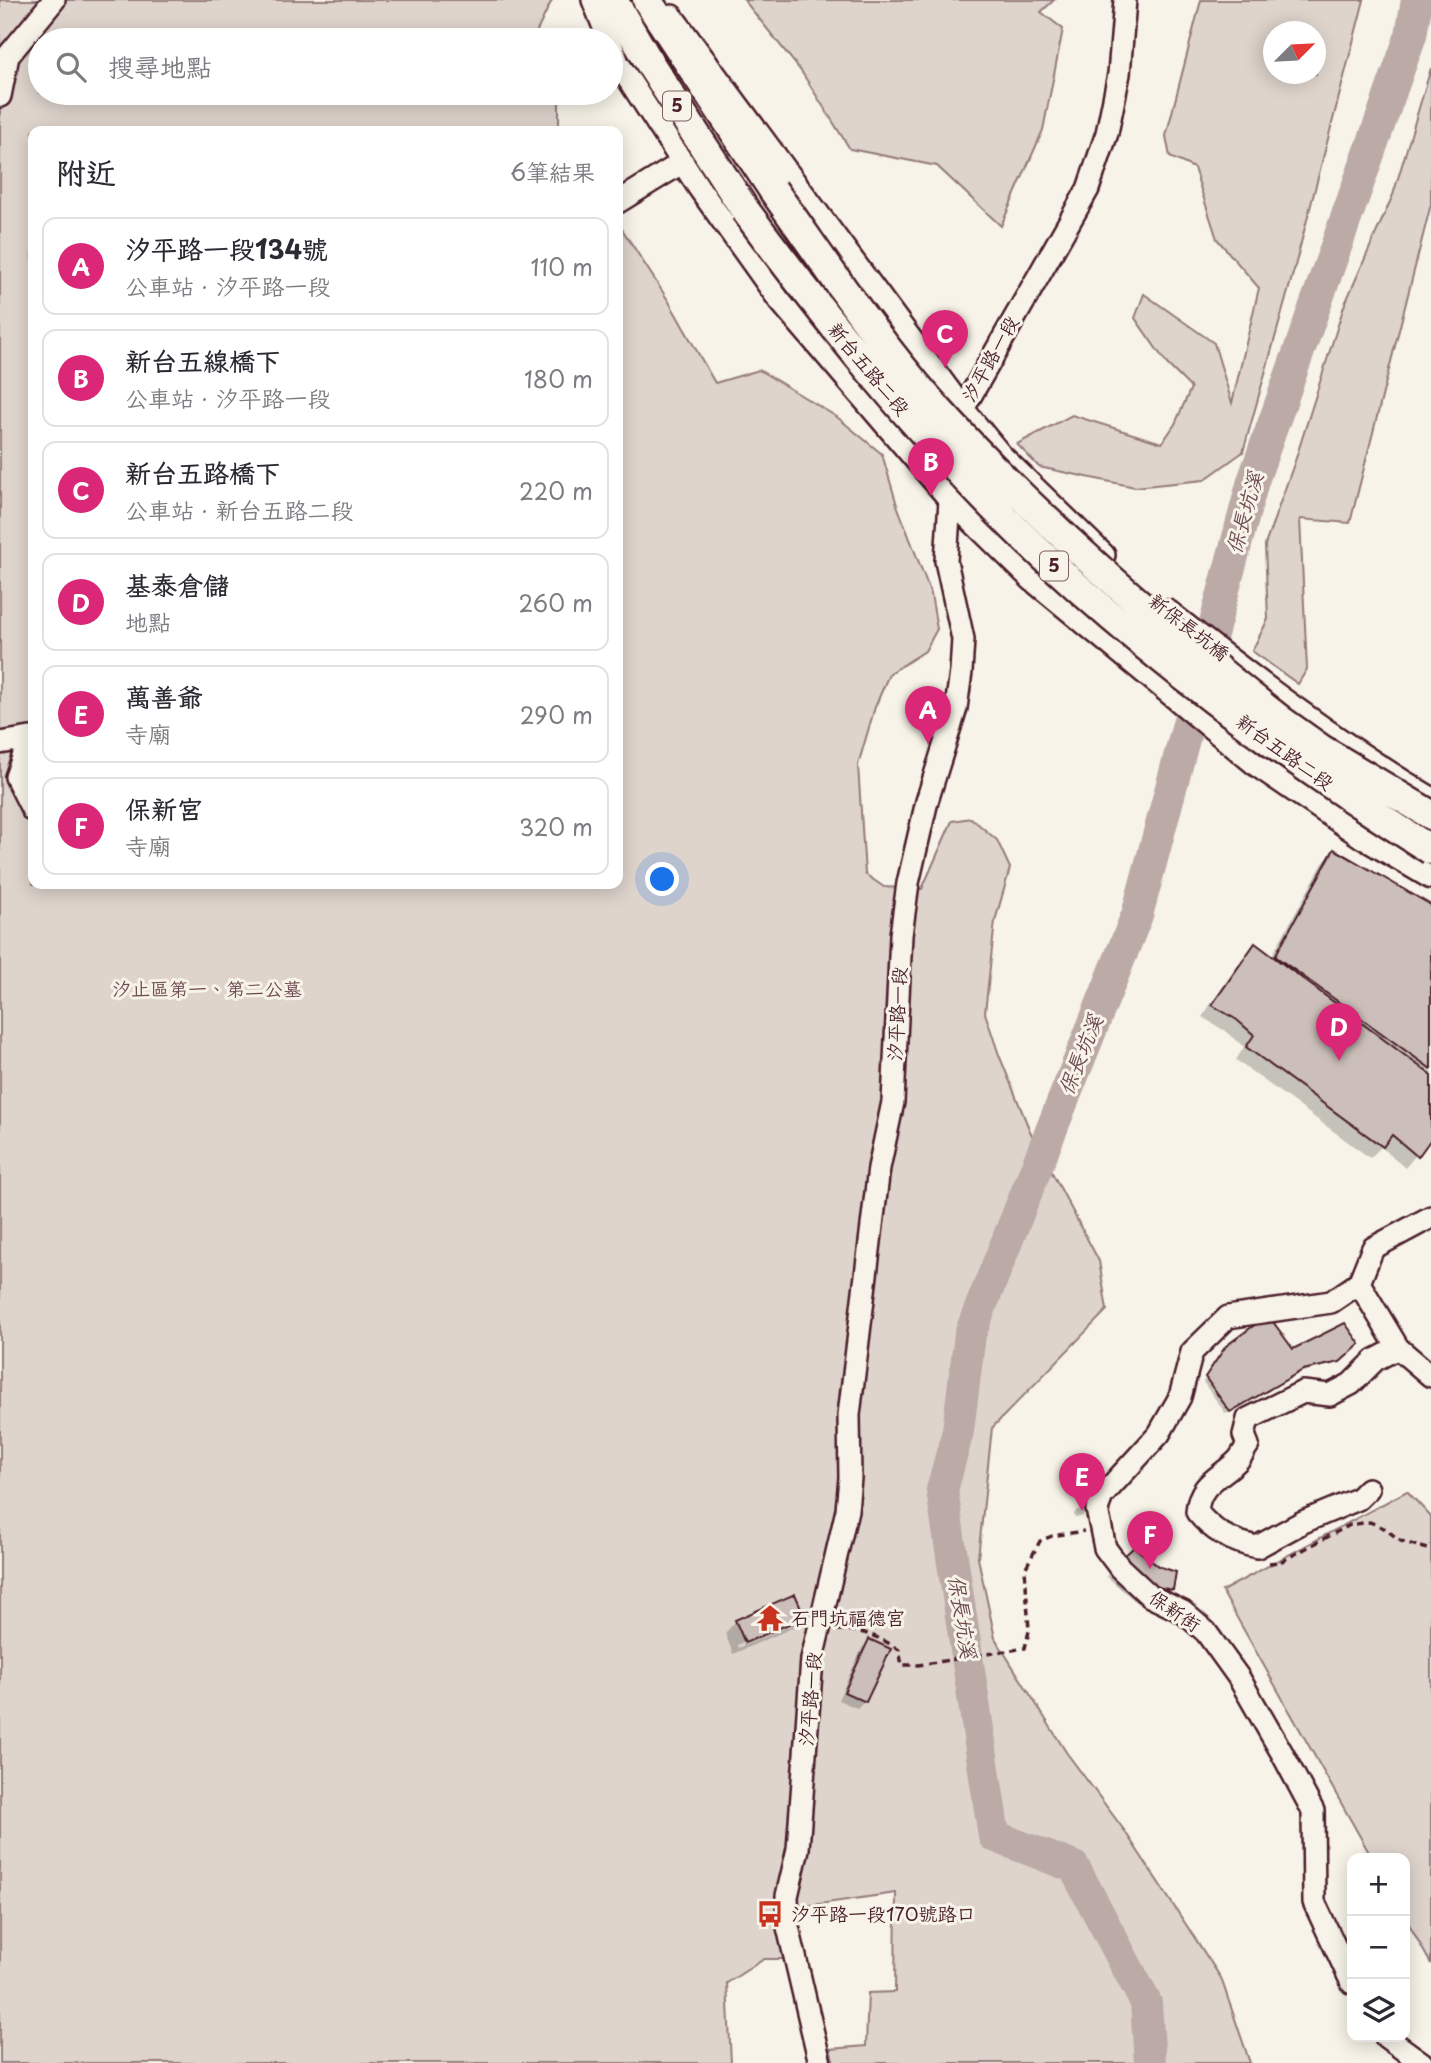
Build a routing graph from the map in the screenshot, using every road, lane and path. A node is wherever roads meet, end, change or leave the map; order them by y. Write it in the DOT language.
graph roads {
  1 [pos="54,0"];
  2 [pos="593,0"];
  3 [pos="613,0"];
  4 [pos="647,0"];
  5 [pos="661,0"];
  6 [pos="1125,0"];
  7 [pos="31,28"];
  8 [pos="604,28"];
  9 [pos="28,32"];
  10 [pos="623,70"];
  11 [pos="0,96"];
  12 [pos="683,162"];
  13 [pos="623,199"];
  14 [pos="963,409"];
  15 [pos="950,500"];
  16 [pos="28,738"];
  17 [pos="0,743"];
  18 [pos="28,744"];
  19 [pos="1431,798"];
  20 [pos="28,801"];
  21 [pos="1431,815"];
  22 [pos="1431,850"];
  23 [pos="1431,878"];
  24 [pos="1431,1217"];
  25 [pos="1359,1283"];
  26 [pos="1398,1348"];
  27 [pos="1431,1376"];
  28 [pos="1368,1489"];
  29 [pos="1100,1528"];
  30 [pos="1256,1547"];
  31 [pos="1431,1550"];
  32 [pos="818,1633"];
  33 [pos="1350,1979"];
  34 [pos="1393,2042"];
  35 [pos="820,2063"];
  36 [pos="1422,2063"];
  1 -- 7 [label="street"];
  2 -- 8 [label="street"];
  3 -- 22 [label="main road, 新台五路二段 / 5, bridge"];
  4 -- 21 [label="main road, 新台五路二段 / 5, bridge"];
  5 -- 14 [label="street, 新保長坑橋"];
  6 -- 14 [label="street, 汐平路一段"];
  9 -- 11 [label="street"];
  10 -- 12 [label="street"];
  12 -- 13 [label="street"];
  12 -- 15 [label="street"];
  14 -- 15 [label="street, 汐平路一段"];
  14 -- 19 [label="street, 新保長坑橋"];
  15 -- 23 [label="street"];
  15 -- 32 [label="street, 汐平路一段"];
  16 -- 17 [label="street"];
  18 -- 20 [label="street"];
  24 -- 25 [label="street"];
  25 -- 26 [label="street"];
  25 -- 29 [label="street, 保新街"];
  26 -- 27 [label="street"];
  26 -- 30 [label="street"];
  28 -- 30 [label="street"];
  29 -- 32 [label="path"];
  29 -- 33 [label="street, 保新街"];
  30 -- 31 [label="path"];
  32 -- 35 [label="street, 汐平路一段"];
  34 -- 36 [label="street"];
}
